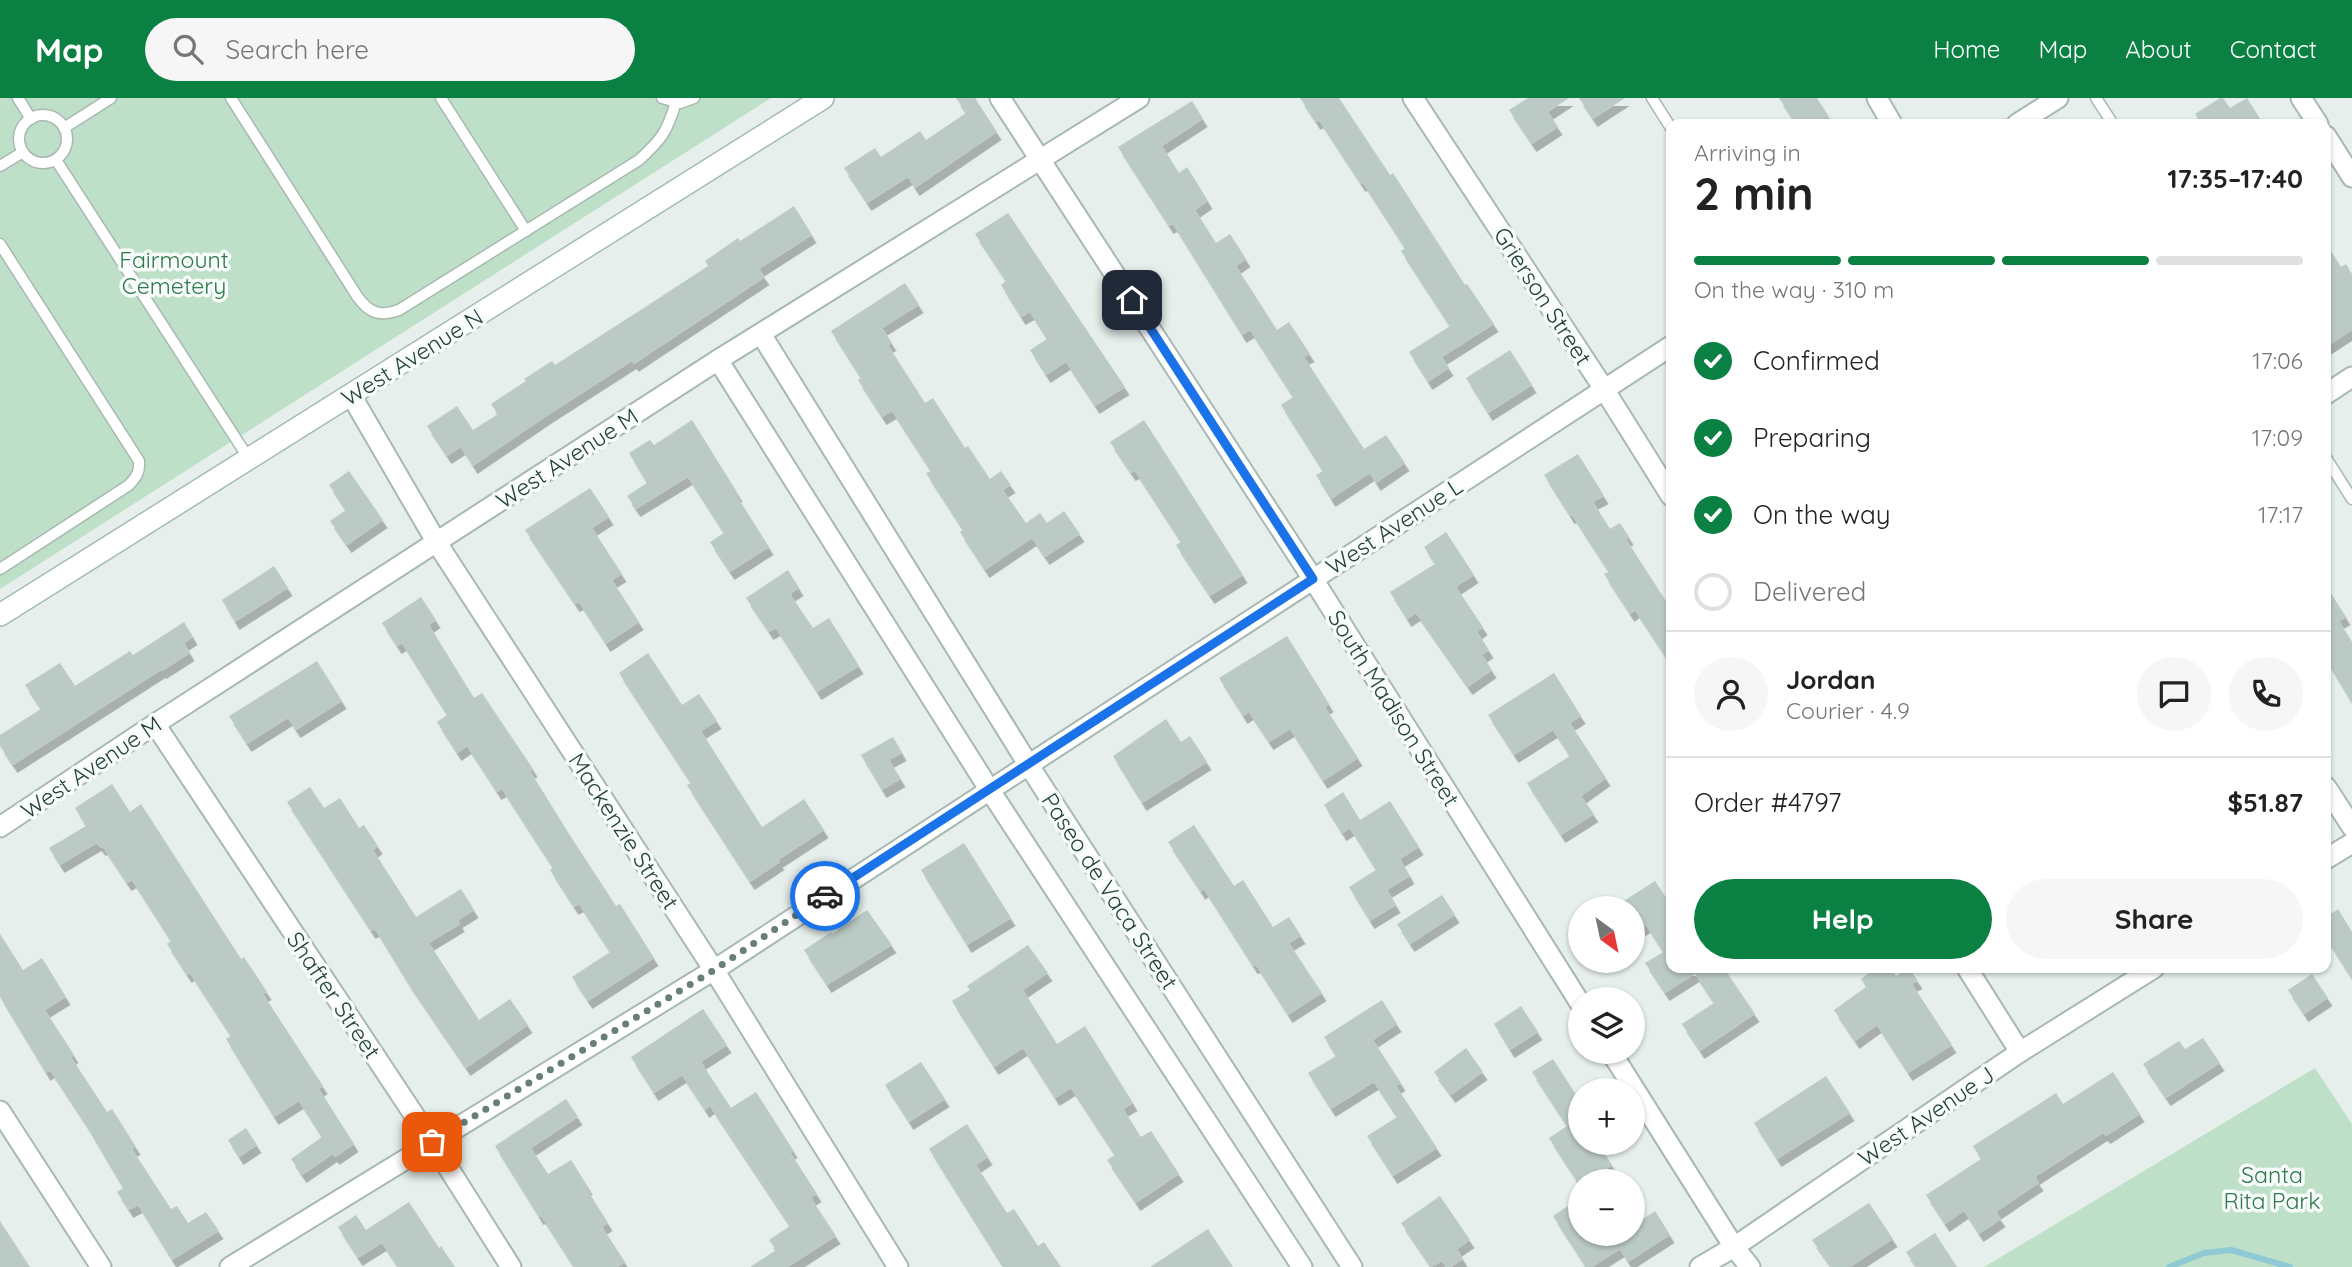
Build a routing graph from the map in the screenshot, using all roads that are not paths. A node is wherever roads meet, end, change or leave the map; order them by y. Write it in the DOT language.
graph roads {
  1 [pos="18,98"];
  2 [pos="111,98"];
  3 [pos="231,98"];
  4 [pos="440,98"];
  5 [pos="662,98"];
  6 [pos="694,98"];
  7 [pos="823,98"];
  8 [pos="1000,98"];
  9 [pos="1139,98"];
  10 [pos="1413,98"];
  11 [pos="1652,98"];
  12 [pos="1877,98"];
  13 [pos="2058,98"];
  14 [pos="2096,98"];
  15 [pos="2301,98"];
  16 [pos="676,102"];
  17 [pos="32,119"];
  18 [pos="1889,119"];
  19 [pos="2025,119"];
  20 [pos="2110,119"];
  21 [pos="2315,119"];
  22 [pos="1666,120"];
  23 [pos="64,128"];
  24 [pos="2331,144"];
  25 [pos="23,152"];
  26 [pos="56,160"];
  27 [pos="1042,161"];
  28 [pos="0,166"];
  29 [pos="2352,177"];
  30 [pos="526,231"];
  31 [pos="0,244"];
  32 [pos="761,334"];
  33 [pos="1666,349"];
  34 [pos="718,360"];
  35 [pos="2352,377"];
  36 [pos="1604,389"];
  37 [pos="2331,391"];
  38 [pos="351,395"];
  39 [pos="249,459"];
  40 [pos="2331,465"];
  41 [pos="1666,488"];
  42 [pos="2352,499"];
  43 [pos="437,543"];
  44 [pos="0,569"];
  45 [pos="1313,579"];
  46 [pos="0,615"];
  47 [pos="155,724"];
  48 [pos="1028,764"];
  49 [pos="989,789"];
  50 [pos="2331,795"];
  51 [pos="0,827"];
  52 [pos="2352,827"];
  53 [pos="2352,843"];
  54 [pos="2331,856"];
  55 [pos="714,970"];
  56 [pos="1970,973"];
  57 [pos="2146,973"];
  58 [pos="1570,987"];
  59 [pos="2020,1052"];
  60 [pos="1619,1064"];
  61 [pos="0,1111"];
  62 [pos="432,1142"];
  63 [pos="1734,1247"];
  64 [pos="101,1267"];
  65 [pos="230,1267"];
  66 [pos="511,1267"];
  67 [pos="898,1267"];
  68 [pos="1302,1267"];
  69 [pos="1352,1267"];
  70 [pos="1700,1267"];
  71 [pos="1750,1267"];
  1 -- 17 [label="lane"];
  2 -- 23 [label="lane"];
  3 -- 30 [label="lane"];
  4 -- 30 [label="lane"];
  5 -- 16 [label="lane"];
  6 -- 16 [label="lane"];
  7 -- 38 [label="main road, West Avenue N"];
  8 -- 27 [label="street, South Madison Street"];
  9 -- 27 [label="street, West Avenue M"];
  10 -- 36 [label="street, Grierson Street"];
  11 -- 22 [label="lane"];
  12 -- 18 [label="street"];
  13 -- 19 [label="street"];
  14 -- 20 [label="lane"];
  15 -- 21 [label="street"];
  16 -- 30 [label="lane"];
  17 -- 23 [label="lane"];
  17 -- 25 [label="lane"];
  23 -- 26 [label="lane"];
  24 -- 29 [label="street"];
  25 -- 26 [label="lane"];
  25 -- 28 [label="lane"];
  26 -- 39 [label="lane"];
  27 -- 32 [label="street, West Avenue M"];
  27 -- 45 [label="street, South Madison Street"];
  31 -- 44 [label="lane"];
  32 -- 34 [label="street, West Avenue M"];
  32 -- 48 [label="street, Paseo de Vaca Street"];
  33 -- 36 [label="street, West Avenue L"];
  34 -- 43 [label="street, West Avenue M"];
  34 -- 49 [label="street, Paseo de Vaca Street"];
  35 -- 37 [label="street"];
  36 -- 41 [label="street, Grierson Street"];
  36 -- 45 [label="street, West Avenue L"];
  38 -- 39 [label="main road, West Avenue N"];
  38 -- 43 [label="street, Mackenzie Street"];
  39 -- 46 [label="main road, West Avenue N"];
  40 -- 42 [label="lane"];
  43 -- 47 [label="street, West Avenue M"];
  43 -- 55 [label="street, Mackenzie Street"];
  45 -- 48 [label="street, West Avenue L"];
  45 -- 58 [label="street, South Madison Street"];
  47 -- 51 [label="street, West Avenue M"];
  47 -- 62 [label="street, Shafter Street"];
  48 -- 49 [label="street, West Avenue L"];
  48 -- 69 [label="street, Paseo de Vaca Street"];
  49 -- 55 [label="street, West Avenue L"];
  49 -- 68 [label="street, Paseo de Vaca Street"];
  50 -- 52 [label="street"];
  53 -- 54 [label="street"];
  55 -- 62 [label="street, West Avenue L"];
  55 -- 67 [label="street, Mackenzie Street"];
  56 -- 59 [label="street"];
  57 -- 59 [label="street, West Avenue J"];
  59 -- 63 [label="street, West Avenue J"];
  60 -- 63 [label="street"];
  61 -- 64 [label="street"];
  62 -- 65 [label="street, West Avenue L"];
  62 -- 66 [label="street, Shafter Street"];
  63 -- 70 [label="street, West Avenue J"];
  63 -- 71 [label="street"];
}
